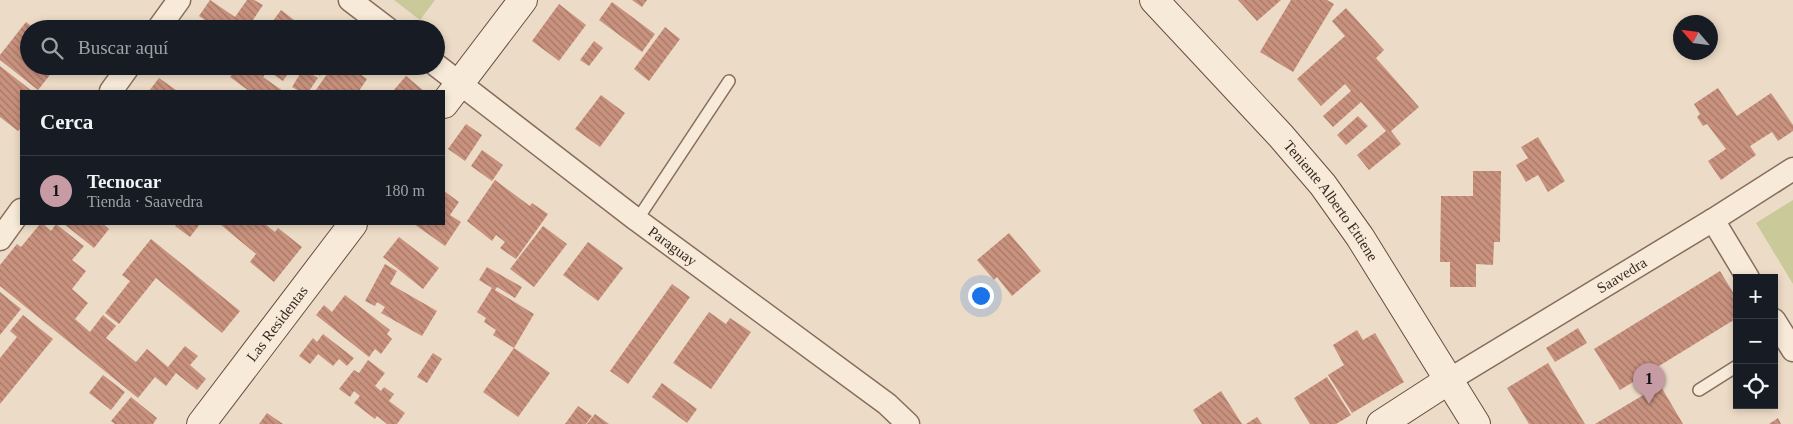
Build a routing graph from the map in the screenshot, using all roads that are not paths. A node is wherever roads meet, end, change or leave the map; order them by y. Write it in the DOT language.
graph roads {
  1 [pos="179,0"];
  2 [pos="350,0"];
  3 [pos="523,0"];
  4 [pos="1154,0"];
  5 [pos="165,20"];
  6 [pos="376,20"];
  7 [pos="123,75"];
  8 [pos="442,75"];
  9 [pos="729,81"];
  10 [pos="112,90"];
  11 [pos="452,93"];
  12 [pos="1793,169"];
  13 [pos="20,211"];
  14 [pos="637,220"];
  15 [pos="1713,220"];
  16 [pos="352,225"];
  17 [pos="0,239"];
  18 [pos="1746,274"];
  19 [pos="1733,369"];
  20 [pos="1449,380"];
  21 [pos="1699,390"];
  22 [pos="201,424"];
  23 [pos="908,424"];
  24 [pos="1381,424"];
  25 [pos="1476,424"];
  1 -- 5 [label="street"];
  2 -- 6 [label="street"];
  3 -- 11 [label="main road"];
  4 -- 20 [label="main road, Teniente Alberto Ettiene"];
  7 -- 10 [label="street"];
  8 -- 11 [label="street, Paraguay"];
  9 -- 14 [label="lane"];
  11 -- 14 [label="street, Paraguay"];
  12 -- 15 [label="street, Saavedra"];
  13 -- 17 [label="street"];
  14 -- 23 [label="street, Paraguay"];
  15 -- 18 [label="street"];
  15 -- 20 [label="street, Saavedra"];
  16 -- 22 [label="main road, Las Residentas"];
  19 -- 21 [label="lane"];
  20 -- 24 [label="main road"];
  20 -- 25 [label="main road, Teniente Alberto Ettiene"];
}
